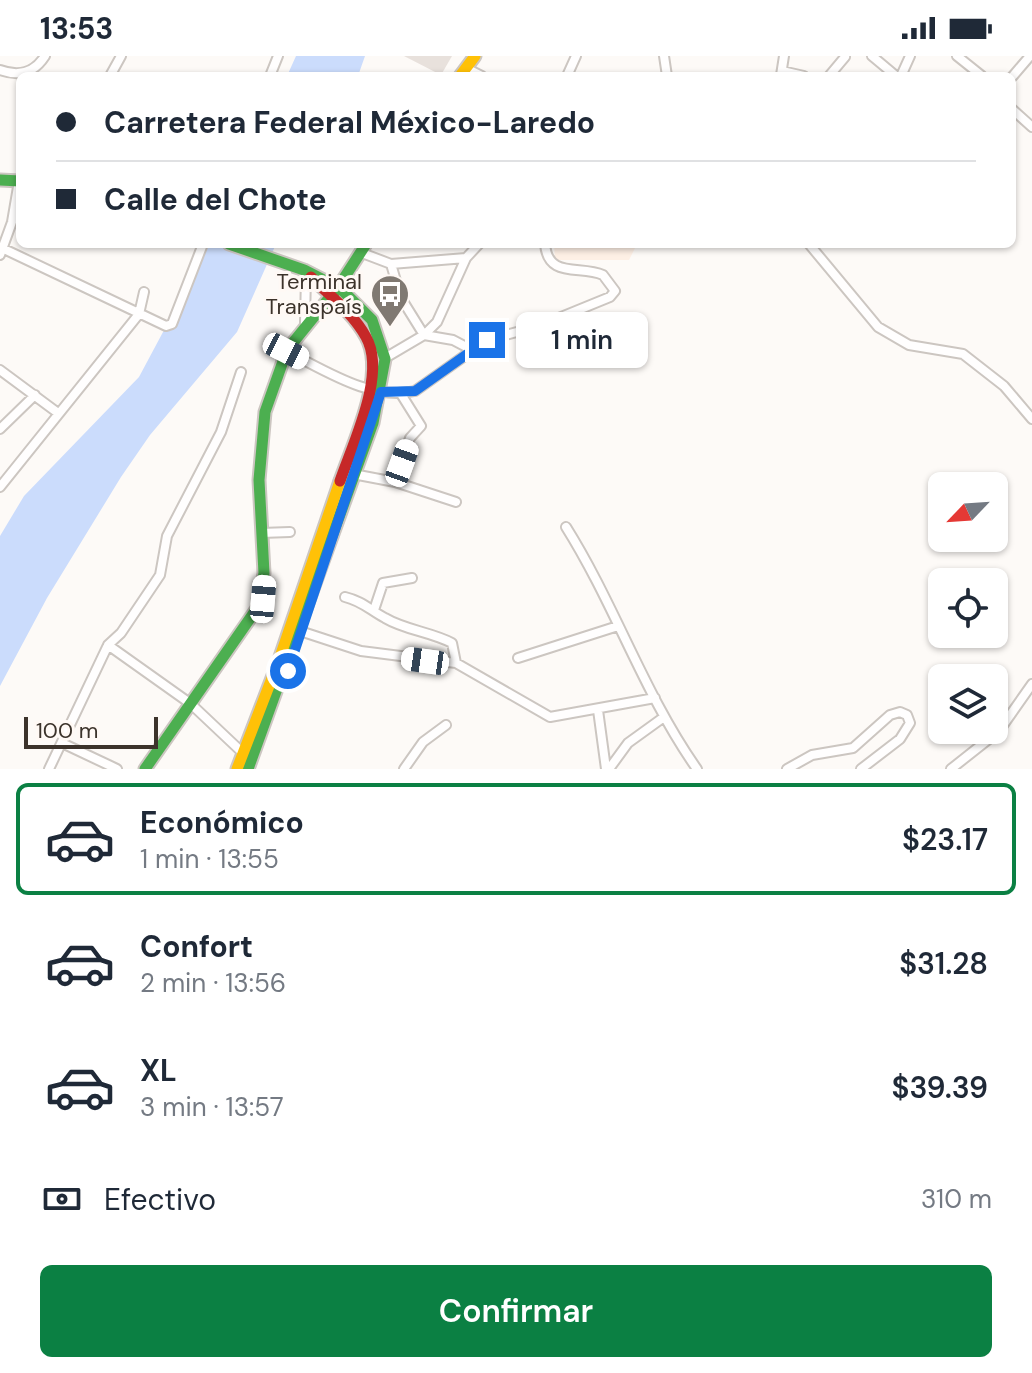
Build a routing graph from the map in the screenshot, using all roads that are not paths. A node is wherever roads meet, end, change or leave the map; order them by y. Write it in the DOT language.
graph roads {
  1 [pos="45,56"];
  2 [pos="475,56"];
  3 [pos="872,56"];
  4 [pos="957,56"];
  5 [pos="27,72"];
  6 [pos="463,72"];
  7 [pos="893,72"];
  8 [pos="977,72"];
  9 [pos="1016,113"];
  10 [pos="1032,127"];
  11 [pos="16,194"];
  12 [pos="201,248"];
  13 [pos="240,248"];
  14 [pos="475,248"];
  15 [pos="546,248"];
  16 [pos="812,248"];
  17 [pos="364,249"];
  18 [pos="2,252"];
  19 [pos="466,258"];
  20 [pos="391,264"];
  21 [pos="308,274"];
  22 [pos="339,287"];
  23 [pos="144,292"];
  24 [pos="330,297"];
  25 [pos="139,314"];
  26 [pos="562,318"];
  27 [pos="305,323"];
  28 [pos="424,335"];
  29 [pos="472,350"];
  30 [pos="286,351"];
  31 [pos="575,356"];
  32 [pos="385,358"];
  33 [pos="0,370"];
  34 [pos="241,372"];
  35 [pos="367,388"];
  36 [pos="381,392"];
  37 [pos="401,394"];
  38 [pos="35,395"];
  39 [pos="58,413"];
  40 [pos="1032,419"];
  41 [pos="0,429"];
  42 [pos="353,474"];
  43 [pos="395,482"];
  44 [pos="0,487"];
  45 [pos="456,502"];
  46 [pos="566,527"];
  47 [pos="290,532"];
  48 [pos="261,533"];
  49 [pos="412,578"];
  50 [pos="310,585"];
  51 [pos="345,597"];
  52 [pos="374,610"];
  53 [pos="618,626"];
  54 [pos="300,631"];
  55 [pos="108,645"];
  56 [pos="518,658"];
  57 [pos="456,663"];
  58 [pos="1032,684"];
  59 [pos="655,698"];
  60 [pos="191,704"];
  61 [pos="598,710"];
  62 [pos="664,717"];
  63 [pos="446,725"];
  64 [pos="62,743"];
  65 [pos="248,761"];
  66 [pos="49,769"];
  67 [pos="117,769"];
  68 [pos="145,769"];
  69 [pos="237,769"];
  70 [pos="404,769"];
  71 [pos="608,769"];
  72 [pos="697,769"];
  73 [pos="787,769"];
  74 [pos="861,769"];
  75 [pos="951,769"];
  1 -- 5 [label="street"];
  2 -- 6 [label="main road"];
  3 -- 7 [label="street"];
  4 -- 8 [label="street"];
  9 -- 10 [label="street"];
  11 -- 18 [label="street"];
  12 -- 25 [label="street"];
  13 -- 21 [label="main road"];
  14 -- 19 [label="street"];
  15 -- 26 [label="street"];
  16 -- 40 [label="street"];
  17 -- 20 [label="street"];
  17 -- 22 [label="main road"];
  18 -- 25 [label="street"];
  19 -- 20 [label="street"];
  19 -- 28 [label="street"];
  20 -- 28 [label="street"];
  21 -- 22 [label="main road"];
  21 -- 24 [label="main road"];
  21 -- 27 [label="street"];
  22 -- 24 [label="main road"];
  22 -- 32 [label="main road"];
  23 -- 25 [label="street"];
  24 -- 27 [label="main road"];
  24 -- 35 [label="main road"];
  25 -- 39 [label="street"];
  26 -- 29 [label="street"];
  26 -- 31 [label="street"];
  27 -- 30 [label="main road"];
  28 -- 29 [label="street"];
  28 -- 32 [label="street"];
  29 -- 37 [label="street"];
  30 -- 35 [label="street"];
  30 -- 48 [label="main road"];
  32 -- 36 [label="main road"];
  33 -- 38 [label="street"];
  34 -- 55 [label="street"];
  35 -- 36 [label="street"];
  35 -- 50 [label="main road"];
  36 -- 37 [label="street"];
  36 -- 42 [label="main road"];
  37 -- 43 [label="street"];
  38 -- 39 [label="street"];
  38 -- 41 [label="street"];
  39 -- 44 [label="street"];
  42 -- 43 [label="street"];
  42 -- 50 [label="main road"];
  43 -- 45 [label="street"];
  46 -- 53 [label="street"];
  47 -- 48 [label="street"];
  48 -- 60 [label="main road"];
  49 -- 52 [label="street"];
  50 -- 54 [label="main road"];
  50 -- 65 [label="main road"];
  51 -- 52 [label="street"];
  52 -- 57 [label="street"];
  53 -- 56 [label="street"];
  53 -- 59 [label="street"];
  54 -- 57 [label="street"];
  54 -- 65 [label="main road"];
  55 -- 60 [label="street"];
  55 -- 64 [label="street"];
  57 -- 61 [label="street"];
  58 -- 75 [label="street"];
  59 -- 61 [label="street"];
  59 -- 62 [label="street"];
  60 -- 65 [label="street"];
  60 -- 68 [label="main road"];
  61 -- 71 [label="street"];
  62 -- 71 [label="street"];
  62 -- 72 [label="street"];
  63 -- 70 [label="street"];
  64 -- 66 [label="street"];
  64 -- 67 [label="street"];
  65 -- 69 [label="main road"];
  73 -- 74 [label="street"];
}
